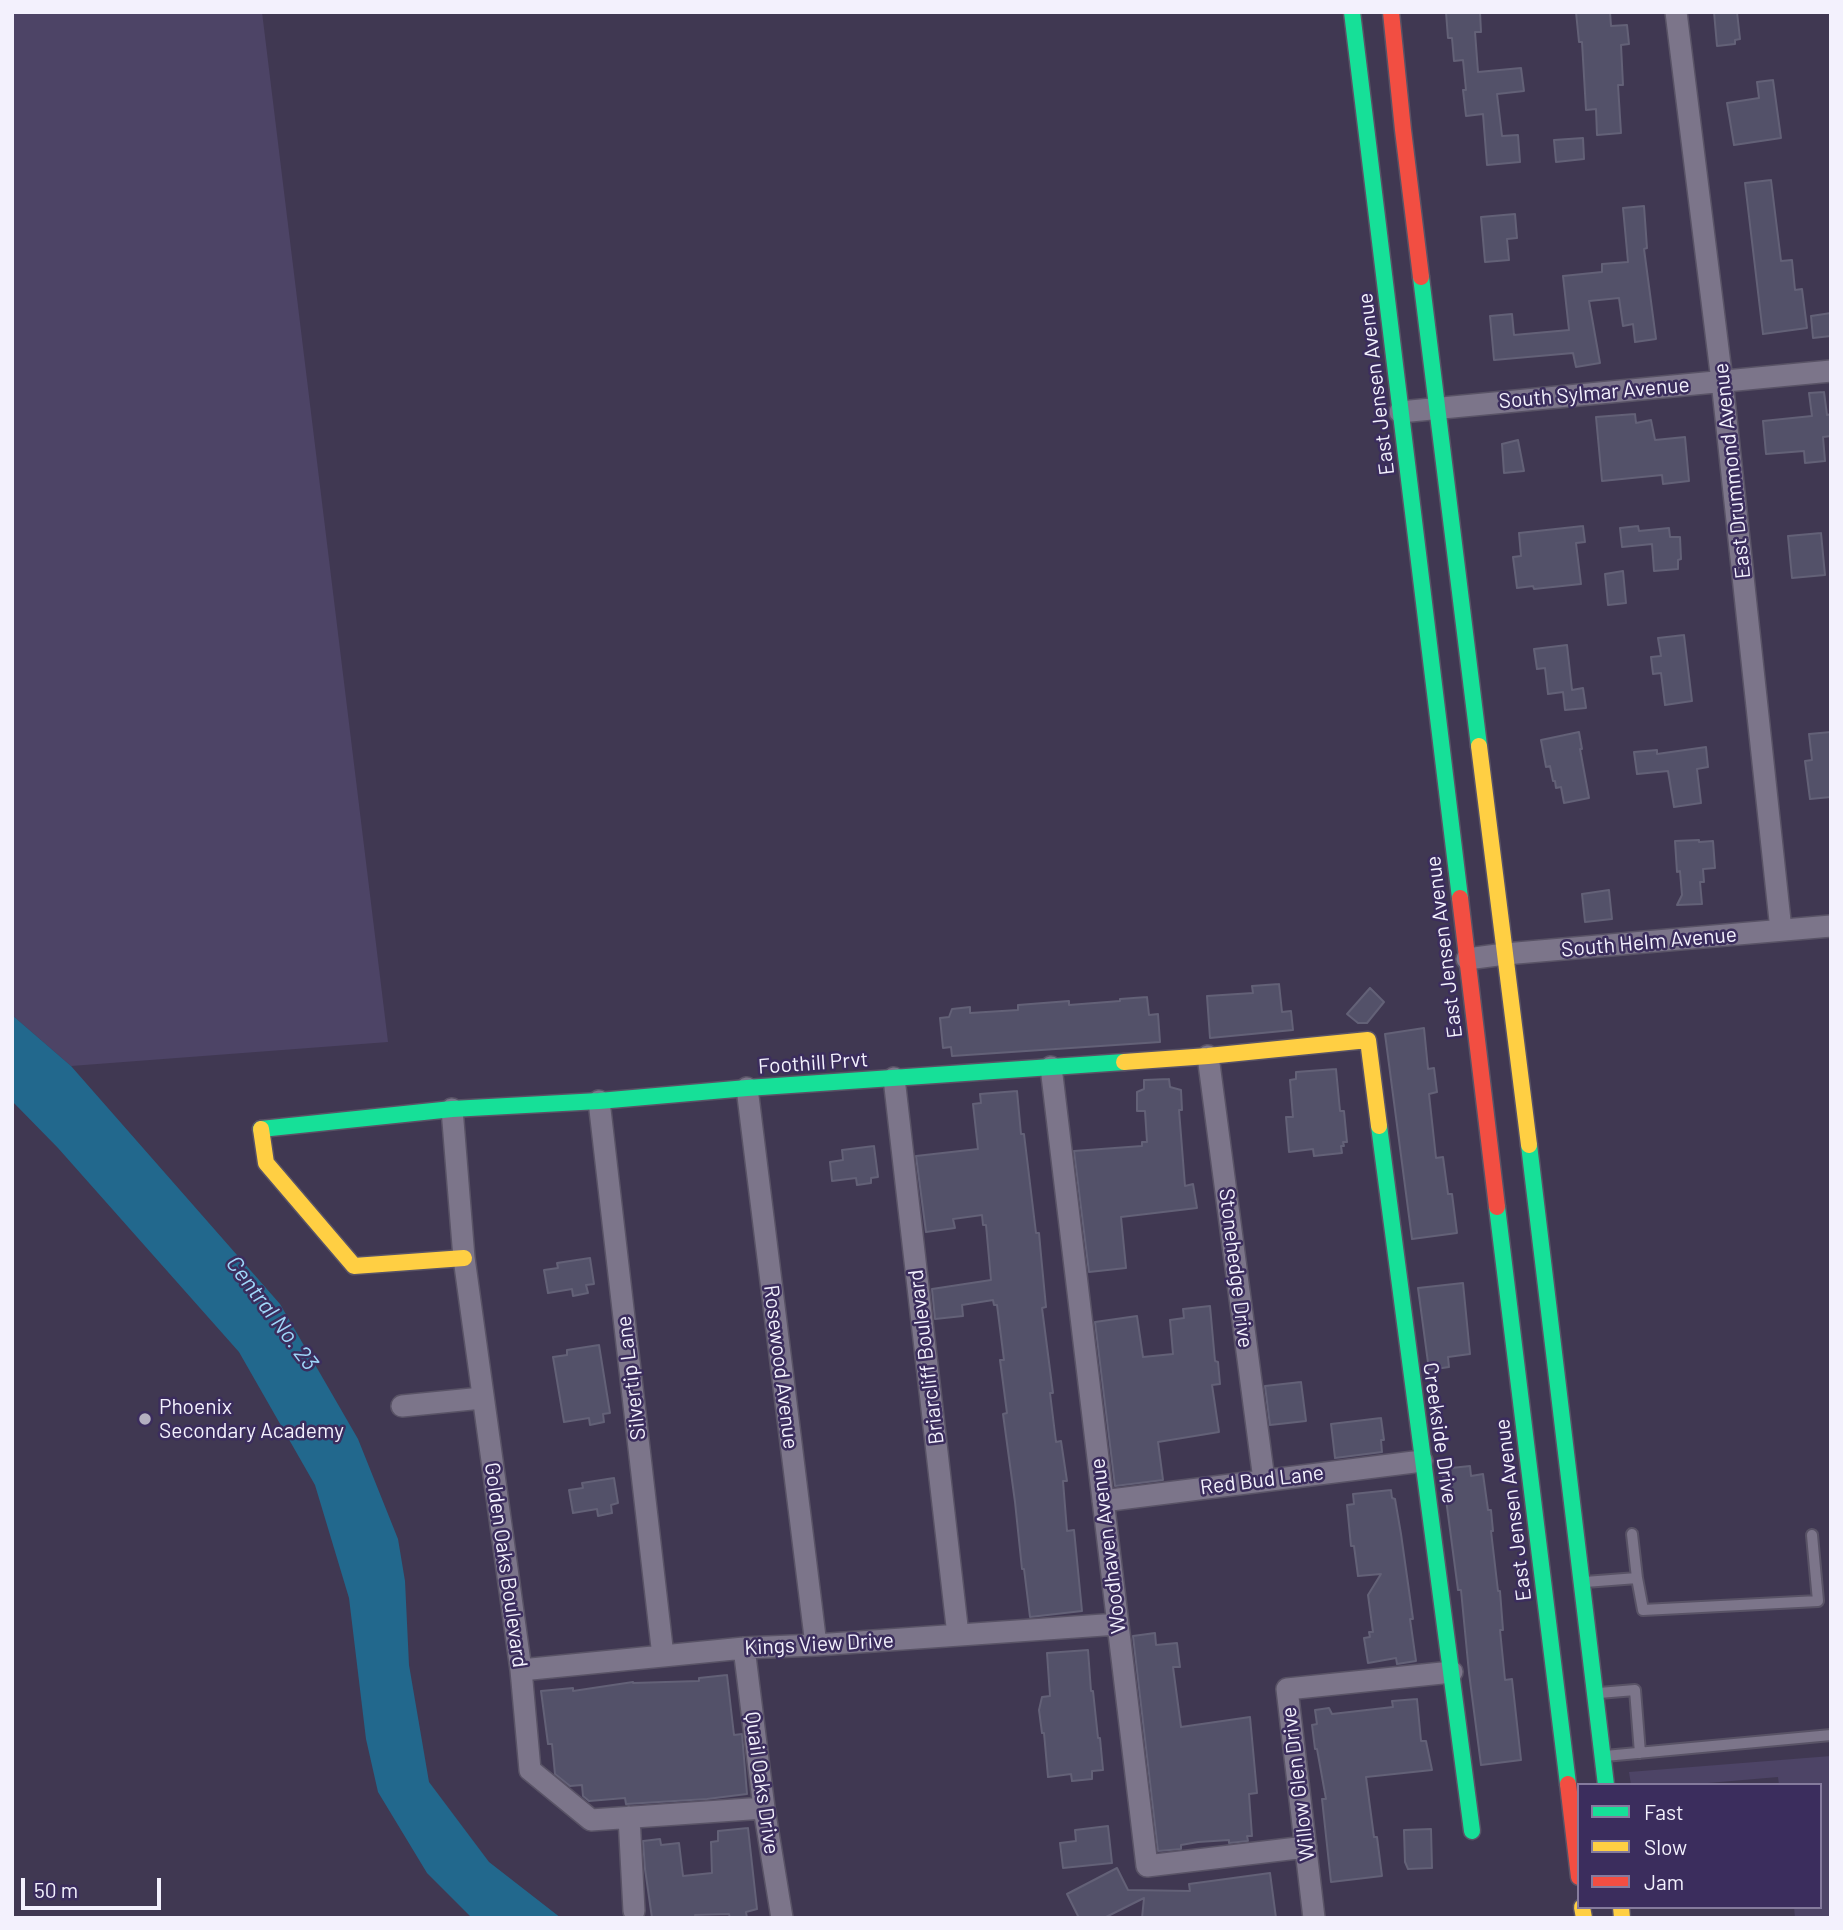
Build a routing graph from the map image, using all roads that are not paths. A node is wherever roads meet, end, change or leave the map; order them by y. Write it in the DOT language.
graph roads {
  1 [pos="1352,12"];
  2 [pos="1391,12"];
  3 [pos="1676,12"];
  4 [pos="1831,372"];
  5 [pos="1722,381"];
  6 [pos="1437,408"];
  7 [pos="1400,412"];
  8 [pos="1831,926"];
  9 [pos="1781,930"];
  10 [pos="1505,954"];
  11 [pos="1467,959"];
  12 [pos="1368,1040"];
  13 [pos="1208,1056"];
  14 [pos="1051,1067"];
  15 [pos="894,1078"];
  16 [pos="747,1088"];
  17 [pos="598,1101"];
  18 [pos="452,1109"];
  19 [pos="464,1258"];
  20 [pos="482,1398"];
  21 [pos="402,1406"];
  22 [pos="1422,1461"];
  23 [pos="1264,1480"];
  24 [pos="1102,1501"];
  25 [pos="1632,1534"];
  26 [pos="1812,1535"];
  27 [pos="1637,1578"];
  28 [pos="1582,1583"];
  29 [pos="1118,1624"];
  30 [pos="958,1635"];
  31 [pos="816,1645"];
  32 [pos="744,1648"];
  33 [pos="663,1656"];
  34 [pos="521,1670"];
  35 [pos="1452,1672"];
  36 [pos="1595,1693"];
  37 [pos="1831,1735"];
  38 [pos="1640,1753"];
  39 [pos="1602,1756"];
  40 [pos="1606,1783"];
  41 [pos="764,1808"];
  42 [pos="629,1817"];
  43 [pos="1472,1831"];
  44 [pos="1306,1847"];
  45 [pos="1577,1861"];
  46 [pos="634,1911"];
  47 [pos="782,1918"];
  48 [pos="1314,1918"];
  1 -- 7 [label="main road, East Jensen Avenue"];
  2 -- 6 [label="main road"];
  3 -- 5 [label="street, East Drummond Avenue"];
  4 -- 5 [label="street, South Sylmar Avenue"];
  5 -- 6 [label="street, South Sylmar Avenue"];
  5 -- 9 [label="street, East Drummond Avenue"];
  6 -- 7 [label="street, South Sylmar Avenue"];
  6 -- 10 [label="main road"];
  7 -- 11 [label="main road, East Jensen Avenue"];
  8 -- 9 [label="street, South Helm Avenue"];
  9 -- 10 [label="street, South Helm Avenue"];
  10 -- 11 [label="street, South Helm Avenue"];
  10 -- 28 [label="main road"];
  11 -- 45 [label="main road, East Jensen Avenue"];
  12 -- 13 [label="main road, Foothill Prvt"];
  12 -- 22 [label="main road, Creekside Drive"];
  13 -- 14 [label="main road, Foothill Prvt"];
  13 -- 23 [label="street, Stonehedge Drive"];
  14 -- 15 [label="main road, Foothill Prvt"];
  14 -- 24 [label="street, Woodhaven Avenue"];
  15 -- 16 [label="main road, Foothill Prvt"];
  15 -- 30 [label="street, Briarcliff Boulevard"];
  16 -- 17 [label="main road, Foothill Prvt"];
  16 -- 31 [label="street, Rosewood Avenue"];
  17 -- 18 [label="main road, Foothill Prvt"];
  17 -- 33 [label="street, Silvertip Lane"];
  18 -- 19 [label="street, Golden Oaks Boulevard"];
  18 -- 19 [label="main road, Foothill Prvt"];
  19 -- 20 [label="street, Golden Oaks Boulevard"];
  20 -- 21 [label="street"];
  20 -- 34 [label="street, Golden Oaks Boulevard"];
  22 -- 23 [label="street, Red Bud Lane"];
  22 -- 35 [label="main road, Creekside Drive"];
  23 -- 24 [label="street, Red Bud Lane"];
  24 -- 29 [label="street, Woodhaven Avenue"];
  25 -- 27 [label="lane"];
  26 -- 27 [label="lane"];
  27 -- 28 [label="lane"];
  28 -- 36 [label="main road"];
  29 -- 30 [label="street, Kings View Drive"];
  29 -- 44 [label="street, Woodhaven Avenue"];
  30 -- 31 [label="street, Kings View Drive"];
  31 -- 32 [label="street, Kings View Drive"];
  32 -- 33 [label="street, Kings View Drive"];
  32 -- 41 [label="street, Quail Oaks Drive"];
  33 -- 34 [label="street, Kings View Drive"];
  34 -- 42 [label="street, Golden Oaks Boulevard"];
  35 -- 43 [label="main road, Creekside Drive"];
  35 -- 44 [label="street, Willow Glen Drive"];
  36 -- 38 [label="lane"];
  36 -- 39 [label="main road"];
  37 -- 38 [label="lane"];
  38 -- 39 [label="lane"];
  39 -- 40 [label="main road"];
  41 -- 42 [label="street, Golden Oaks Boulevard"];
  41 -- 47 [label="street, Quail Oaks Drive"];
  42 -- 46 [label="street"];
  44 -- 48 [label="street, Willow Glen Drive"];
}
